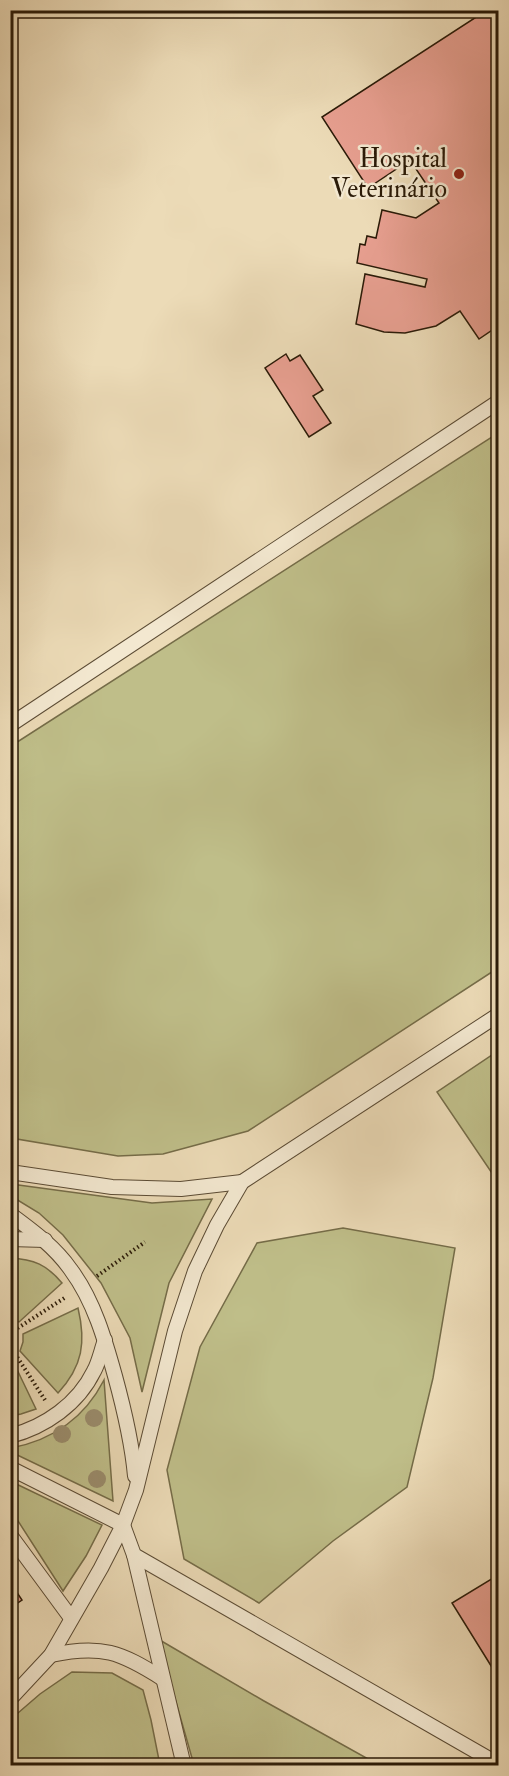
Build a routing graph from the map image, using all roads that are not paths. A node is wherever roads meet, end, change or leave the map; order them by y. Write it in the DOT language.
graph roads {
  1 [pos="498,402"];
  2 [pos="10,725"];
  3 [pos="498,1015"];
  4 [pos="10,1172"];
  5 [pos="242,1182"];
  6 [pos="10,1214"];
  7 [pos="10,1239"];
  8 [pos="45,1240"];
  9 [pos="105,1340"];
  10 [pos="10,1436"];
  11 [pos="10,1468"];
  12 [pos="136,1490"];
  13 [pos="123,1525"];
  14 [pos="10,1535"];
  15 [pos="134,1555"];
  16 [pos="71,1618"];
  17 [pos="51,1655"];
  18 [pos="163,1679"];
  19 [pos="10,1699"];
  20 [pos="498,1764"];
  21 [pos="184,1766"];
  1 -- 2 [label="lane"];
  3 -- 5 [label="lane"];
  4 -- 5 [label="lane"];
  5 -- 12 [label="lane"];
  6 -- 8 [label="lane"];
  7 -- 8 [label="lane"];
  8 -- 9 [label="lane"];
  9 -- 10 [label="lane"];
  9 -- 12 [label="lane"];
  11 -- 13 [label="lane"];
  12 -- 13 [label="lane"];
  13 -- 15 [label="lane"];
  13 -- 16 [label="lane"];
  14 -- 16 [label="lane"];
  15 -- 18 [label="lane"];
  15 -- 20 [label="lane"];
  16 -- 17 [label="lane"];
  17 -- 18 [label="lane"];
  17 -- 19 [label="lane"];
  18 -- 21 [label="lane"];
}
